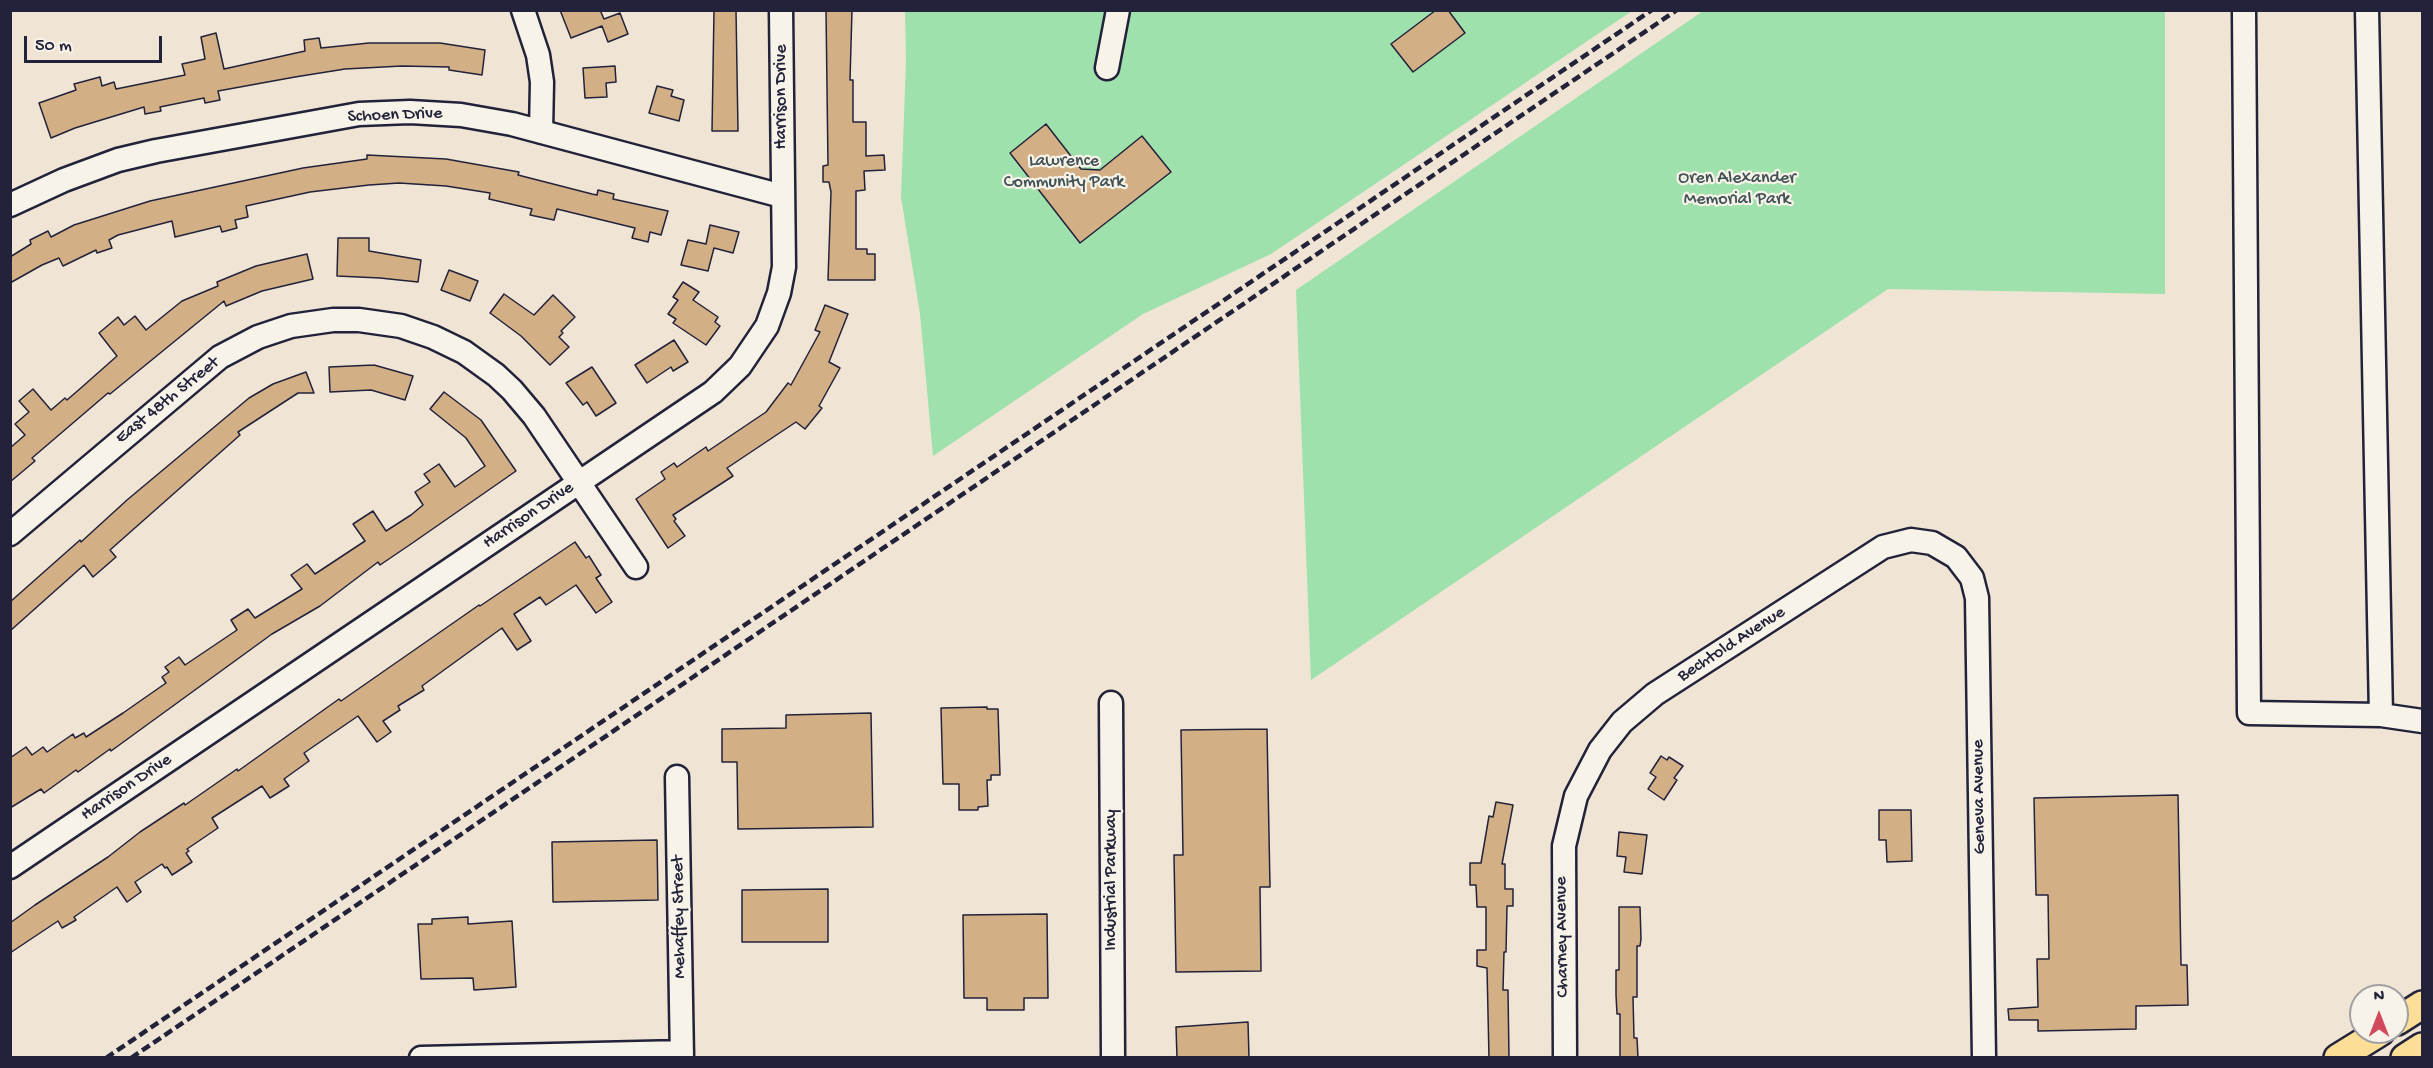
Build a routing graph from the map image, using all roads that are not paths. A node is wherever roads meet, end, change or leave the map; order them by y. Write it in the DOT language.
graph roads {
  1 [pos="523,10"];
  2 [pos="781,10"];
  3 [pos="1118,10"];
  4 [pos="2244,10"];
  5 [pos="2367,10"];
  6 [pos="1107,68"];
  7 [pos="541,132"];
  8 [pos="782,196"];
  9 [pos="10,205"];
  10 [pos="579,483"];
  11 [pos="10,534"];
  12 [pos="1945,549"];
  13 [pos="636,567"];
  14 [pos="1111,703"];
  15 [pos="2381,715"];
  16 [pos="2422,720"];
  17 [pos="677,777"];
  18 [pos="1570,817"];
  19 [pos="10,867"];
  20 [pos="2422,1005"];
  21 [pos="2409,1013"];
  22 [pos="2361,1044"];
  23 [pos="2422,1047"];
  24 [pos="682,1055"];
  25 [pos="421,1058"];
  26 [pos="1113,1058"];
  27 [pos="1565,1058"];
  28 [pos="1984,1058"];
  29 [pos="2338,1058"];
  30 [pos="2405,1058"];
  1 -- 7 [label="street"];
  2 -- 8 [label="street, Harrison Drive"];
  3 -- 6 [label="street"];
  4 -- 15 [label="street"];
  5 -- 15 [label="street"];
  7 -- 8 [label="street, Schoen Drive"];
  7 -- 9 [label="street, Schoen Drive"];
  8 -- 10 [label="street, Harrison Drive"];
  10 -- 11 [label="street, East 48th Street"];
  10 -- 13 [label="street, East 48th Street"];
  10 -- 19 [label="street, Harrison Drive"];
  12 -- 18 [label="street, Bechtold Avenue"];
  12 -- 28 [label="street, Geneva Avenue"];
  14 -- 26 [label="street, Industrial Parkway"];
  15 -- 16 [label="street"];
  17 -- 24 [label="street, Mehaffey Street"];
  18 -- 27 [label="street, Charney Avenue"];
  20 -- 21 [label="main road"];
  22 -- 29 [label="main road"];
  23 -- 30 [label="main road"];
  24 -- 25 [label="street"];
}
